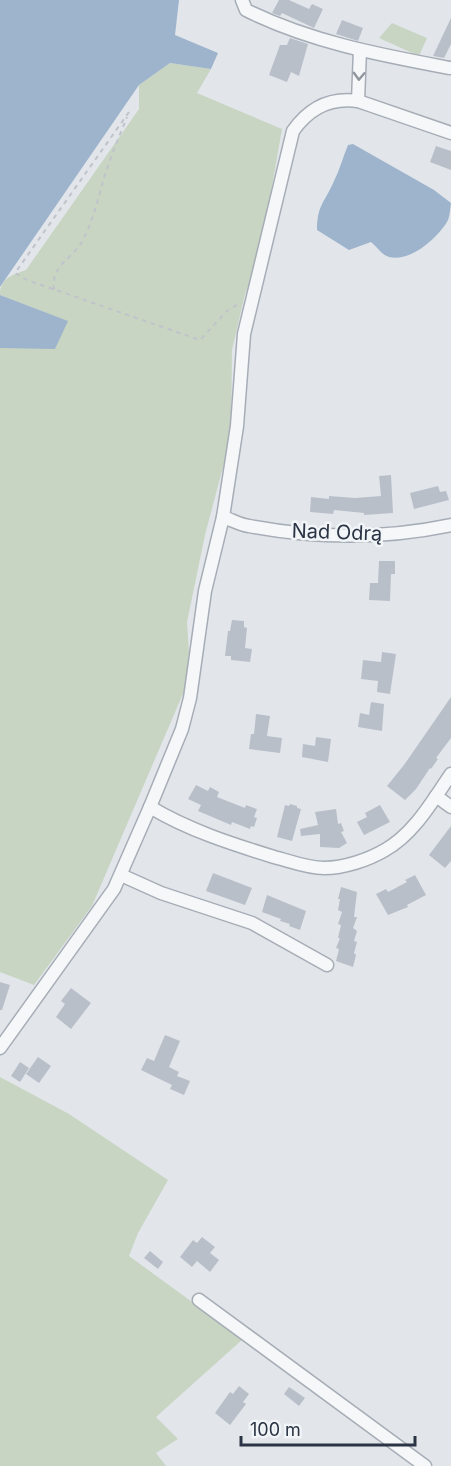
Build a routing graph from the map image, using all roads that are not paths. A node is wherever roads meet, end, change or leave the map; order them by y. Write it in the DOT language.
graph roads {
  1 [pos="242,0"];
  2 [pos="360,50"];
  3 [pos="450,68"];
  4 [pos="358,101"];
  5 [pos="451,133"];
  6 [pos="223,517"];
  7 [pos="451,525"];
  8 [pos="451,774"];
  9 [pos="436,796"];
  10 [pos="150,807"];
  11 [pos="451,807"];
  12 [pos="122,874"];
  13 [pos="327,965"];
  14 [pos="0,1048"];
  15 [pos="199,1300"];
  16 [pos="425,1466"];
  1 -- 2 [label="street"];
  2 -- 3 [label="street"];
  2 -- 4 [label="street, one-way"];
  4 -- 5 [label="street"];
  4 -- 6 [label="street"];
  6 -- 7 [label="street, Nad Odrą"];
  6 -- 10 [label="street"];
  8 -- 9 [label="street"];
  9 -- 10 [label="street"];
  9 -- 11 [label="street"];
  10 -- 12 [label="street"];
  12 -- 13 [label="street"];
  12 -- 14 [label="street"];
  15 -- 16 [label="street"];
}
